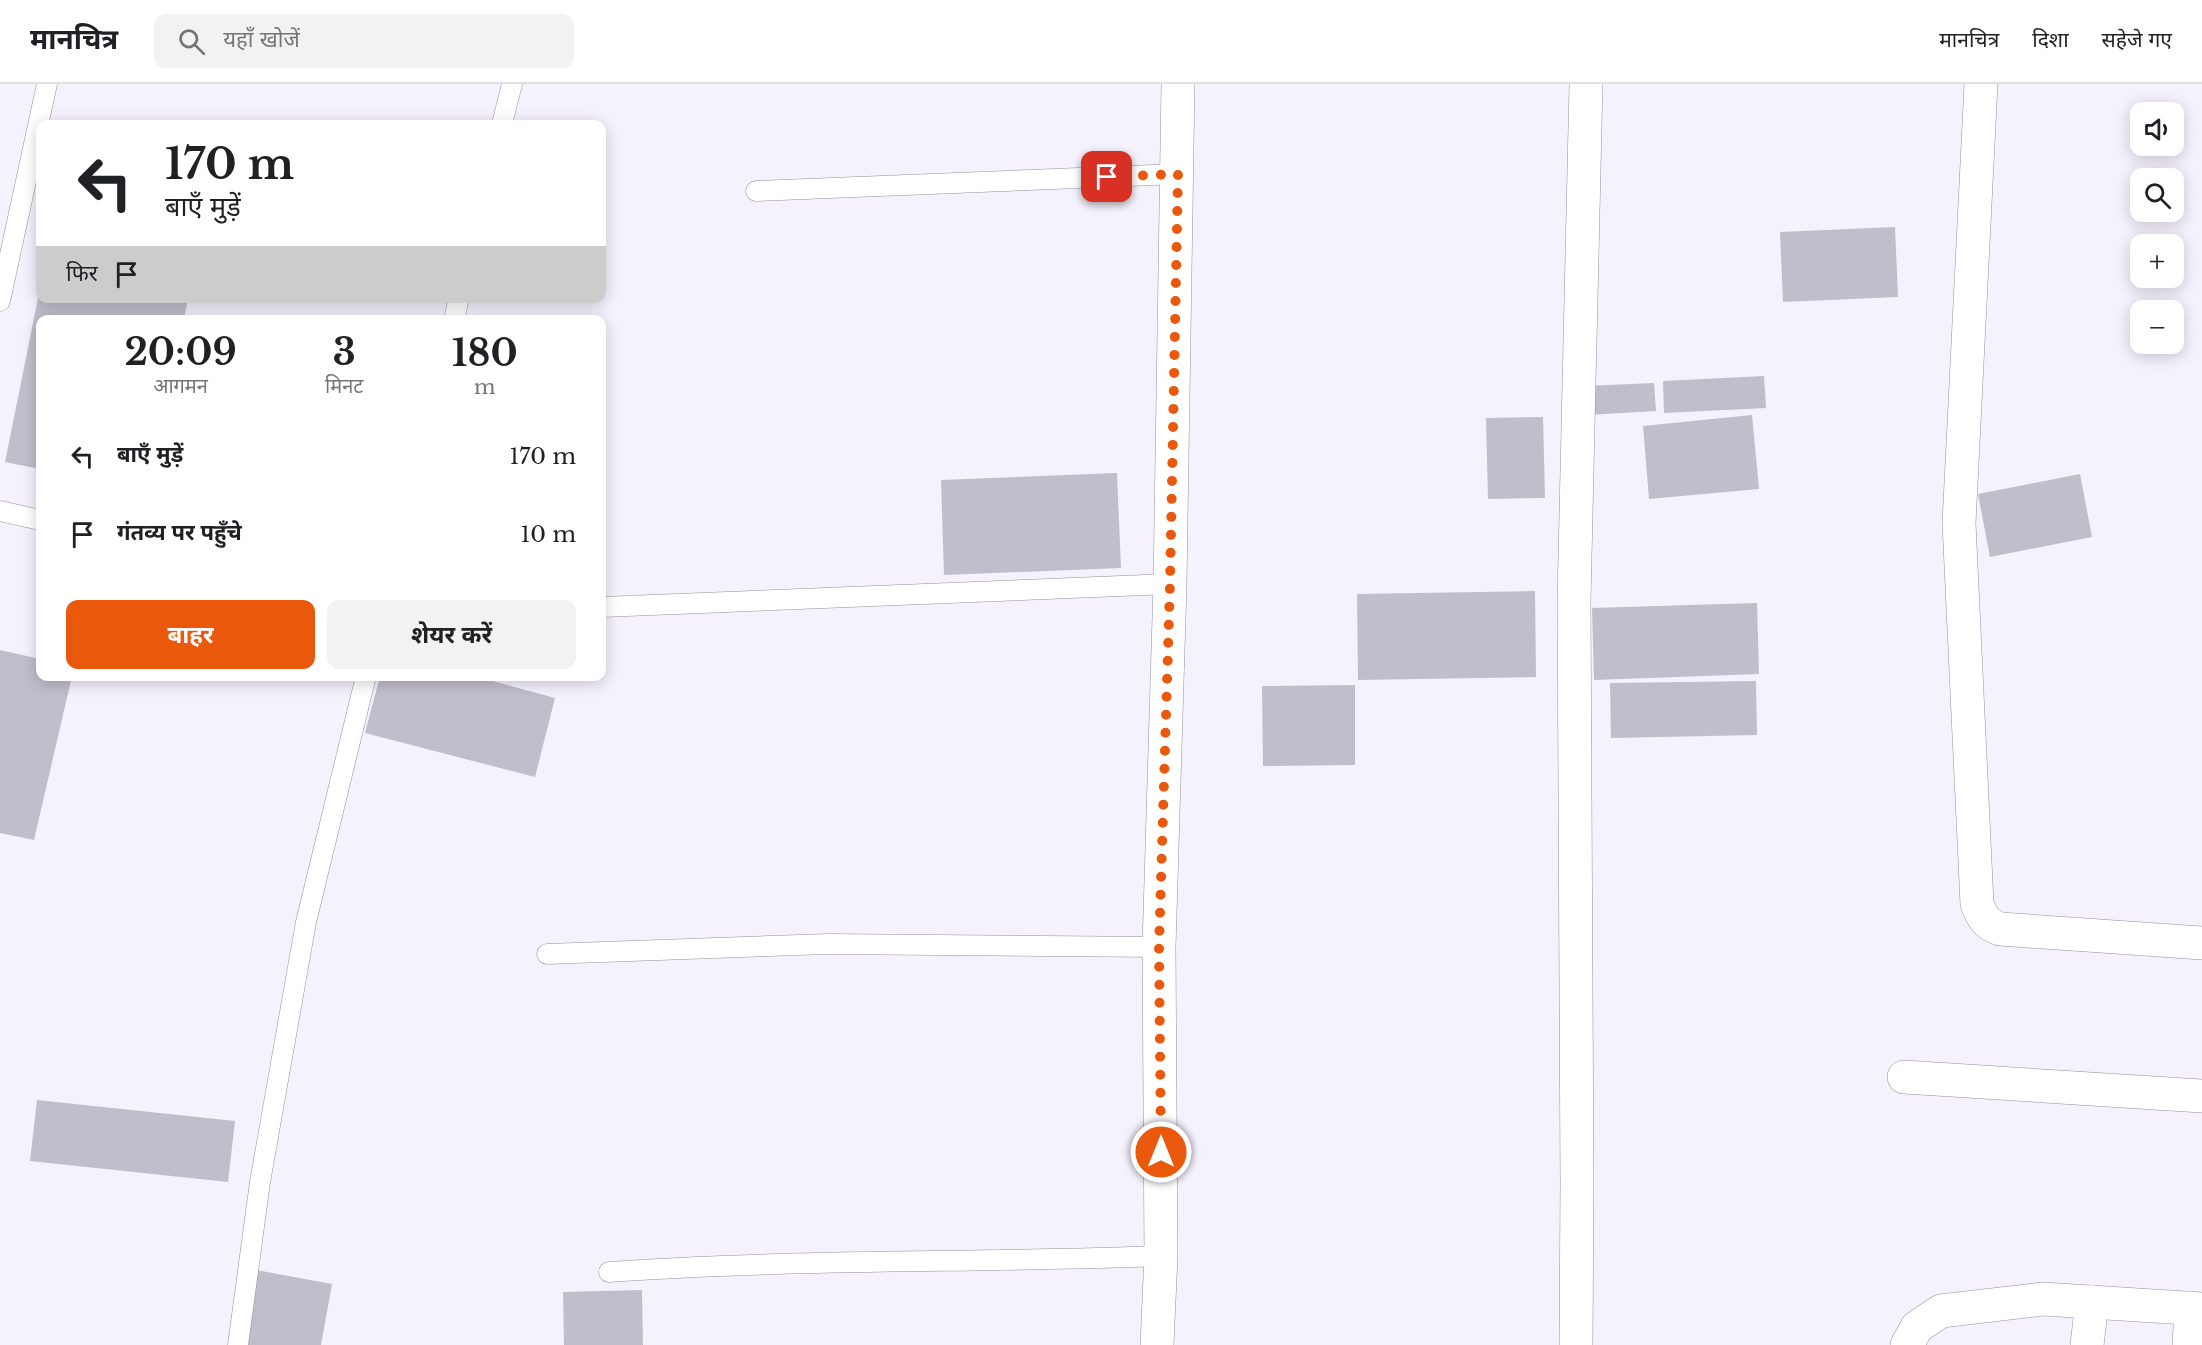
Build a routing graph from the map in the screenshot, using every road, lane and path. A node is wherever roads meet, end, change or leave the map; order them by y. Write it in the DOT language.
graph roads {
  1 [pos="47,84"];
  2 [pos="512,84"];
  3 [pos="1178,84"];
  4 [pos="1586,84"];
  5 [pos="1981,84"];
  6 [pos="39,120"];
  7 [pos="503,120"];
  8 [pos="36,135"];
  9 [pos="1178,174"];
  10 [pos="756,190"];
  11 [pos="0,301"];
  12 [pos="0,511"];
  13 [pos="36,519"];
  14 [pos="1170,584"];
  15 [pos="606,607"];
  16 [pos="365,681"];
  17 [pos="2202,943"];
  18 [pos="1159,946"];
  19 [pos="547,954"];
  20 [pos="1904,1077"];
  21 [pos="2202,1096"];
  22 [pos="1161,1256"];
  23 [pos="609,1272"];
  24 [pos="2092,1302"];
  25 [pos="2197,1309"];
  26 [pos="238,1345"];
  27 [pos="1157,1345"];
  28 [pos="1576,1345"];
  29 [pos="1907,1345"];
  30 [pos="2087,1345"];
  31 [pos="2189,1345"];
  1 -- 6 [label="lane"];
  2 -- 7 [label="lane"];
  3 -- 9 [label="street"];
  4 -- 28 [label="street"];
  5 -- 17 [label="street"];
  8 -- 11 [label="lane"];
  9 -- 10 [label="lane"];
  9 -- 14 [label="street"];
  12 -- 13 [label="lane"];
  14 -- 15 [label="lane"];
  14 -- 18 [label="street"];
  16 -- 26 [label="lane"];
  18 -- 19 [label="lane"];
  18 -- 22 [label="street"];
  20 -- 21 [label="street"];
  22 -- 23 [label="lane"];
  22 -- 27 [label="street"];
  24 -- 25 [label="street"];
  24 -- 29 [label="street"];
  24 -- 30 [label="street"];
  25 -- 31 [label="street"];
}
